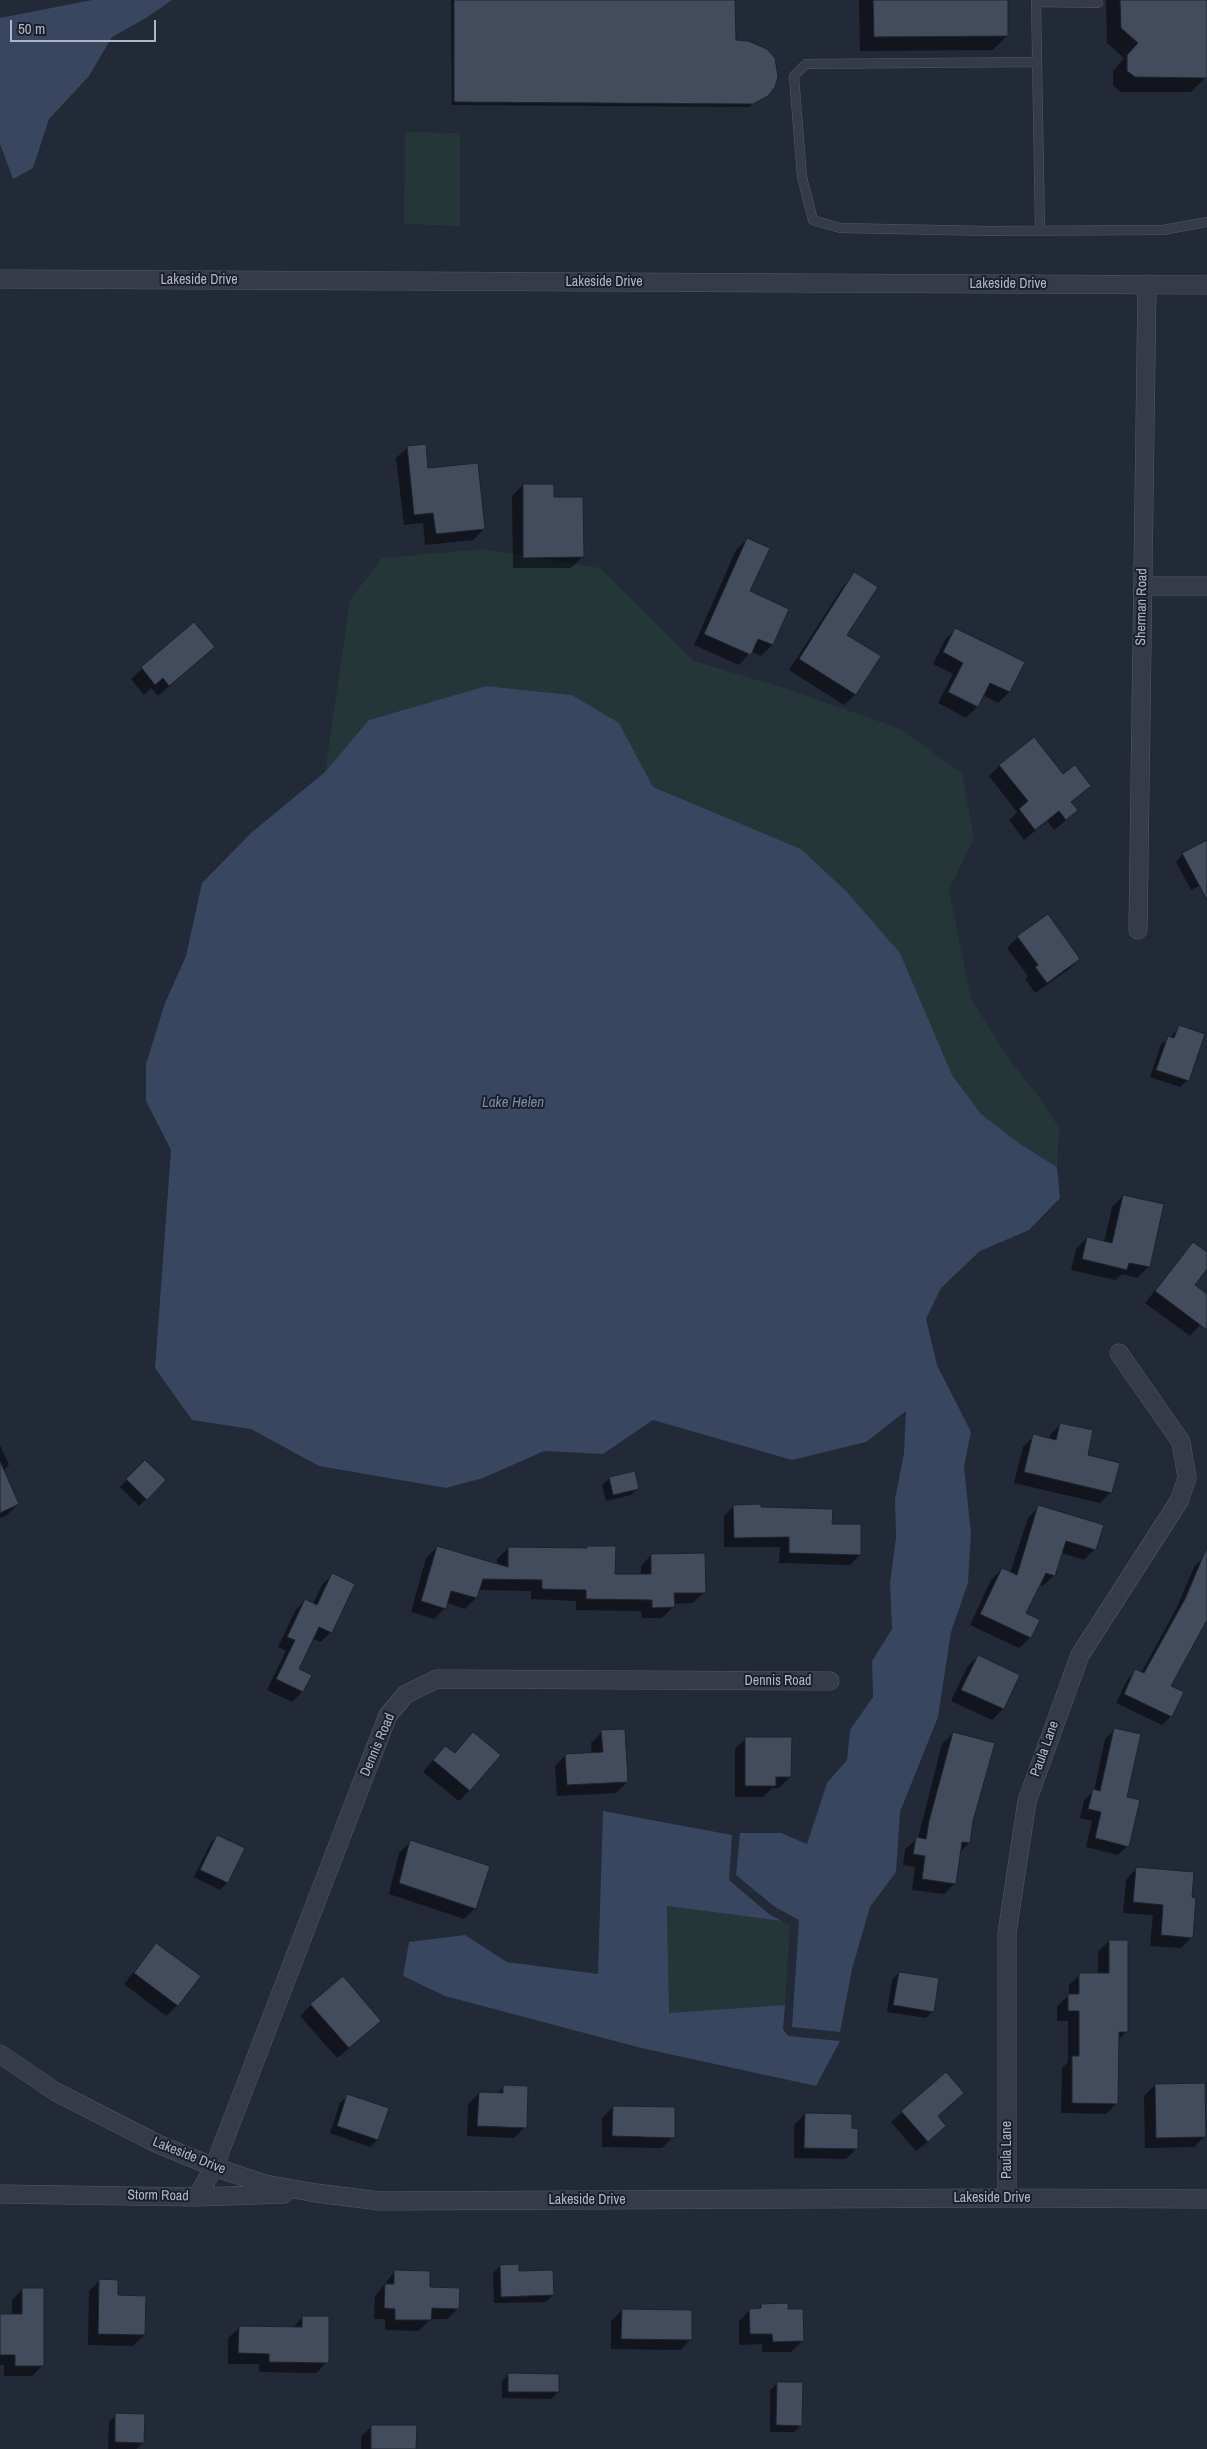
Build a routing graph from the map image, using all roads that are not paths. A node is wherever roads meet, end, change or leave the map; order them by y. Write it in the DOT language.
graph roads {
  1 [pos="1036,1"];
  2 [pos="1098,3"];
  3 [pos="1037,62"];
  4 [pos="1207,222"];
  5 [pos="1040,230"];
  6 [pos="0,279"];
  7 [pos="1147,284"];
  8 [pos="1207,284"];
  9 [pos="1143,586"];
  10 [pos="1207,586"];
  11 [pos="1138,930"];
  12 [pos="1119,1353"];
  13 [pos="830,1681"];
  14 [pos="0,2054"];
  15 [pos="214,2167"];
  16 [pos="0,2194"];
  17 [pos="316,2194"];
  18 [pos="197,2197"];
  19 [pos="1007,2198"];
  20 [pos="1207,2199"];
  1 -- 2 [label="lane"];
  1 -- 3 [label="lane"];
  3 -- 5 [label="lane"];
  3 -- 5 [label="lane"];
  4 -- 5 [label="lane"];
  6 -- 7 [label="street, Lakeside Drive"];
  7 -- 8 [label="street, Lakeside Drive"];
  7 -- 9 [label="street, Sherman Road"];
  9 -- 10 [label="street"];
  9 -- 11 [label="street, Sherman Road"];
  12 -- 19 [label="street, Paula Lane"];
  13 -- 15 [label="street, Dennis Road"];
  14 -- 15 [label="street, Lakeside Drive"];
  15 -- 17 [label="street, Lakeside Drive"];
  15 -- 18 [label="street, Dennis Road"];
  16 -- 18 [label="street, Storm Road"];
  17 -- 18 [label="street, Storm Road"];
  17 -- 19 [label="street, Lakeside Drive"];
  19 -- 20 [label="street, Lakeside Drive"];
}
